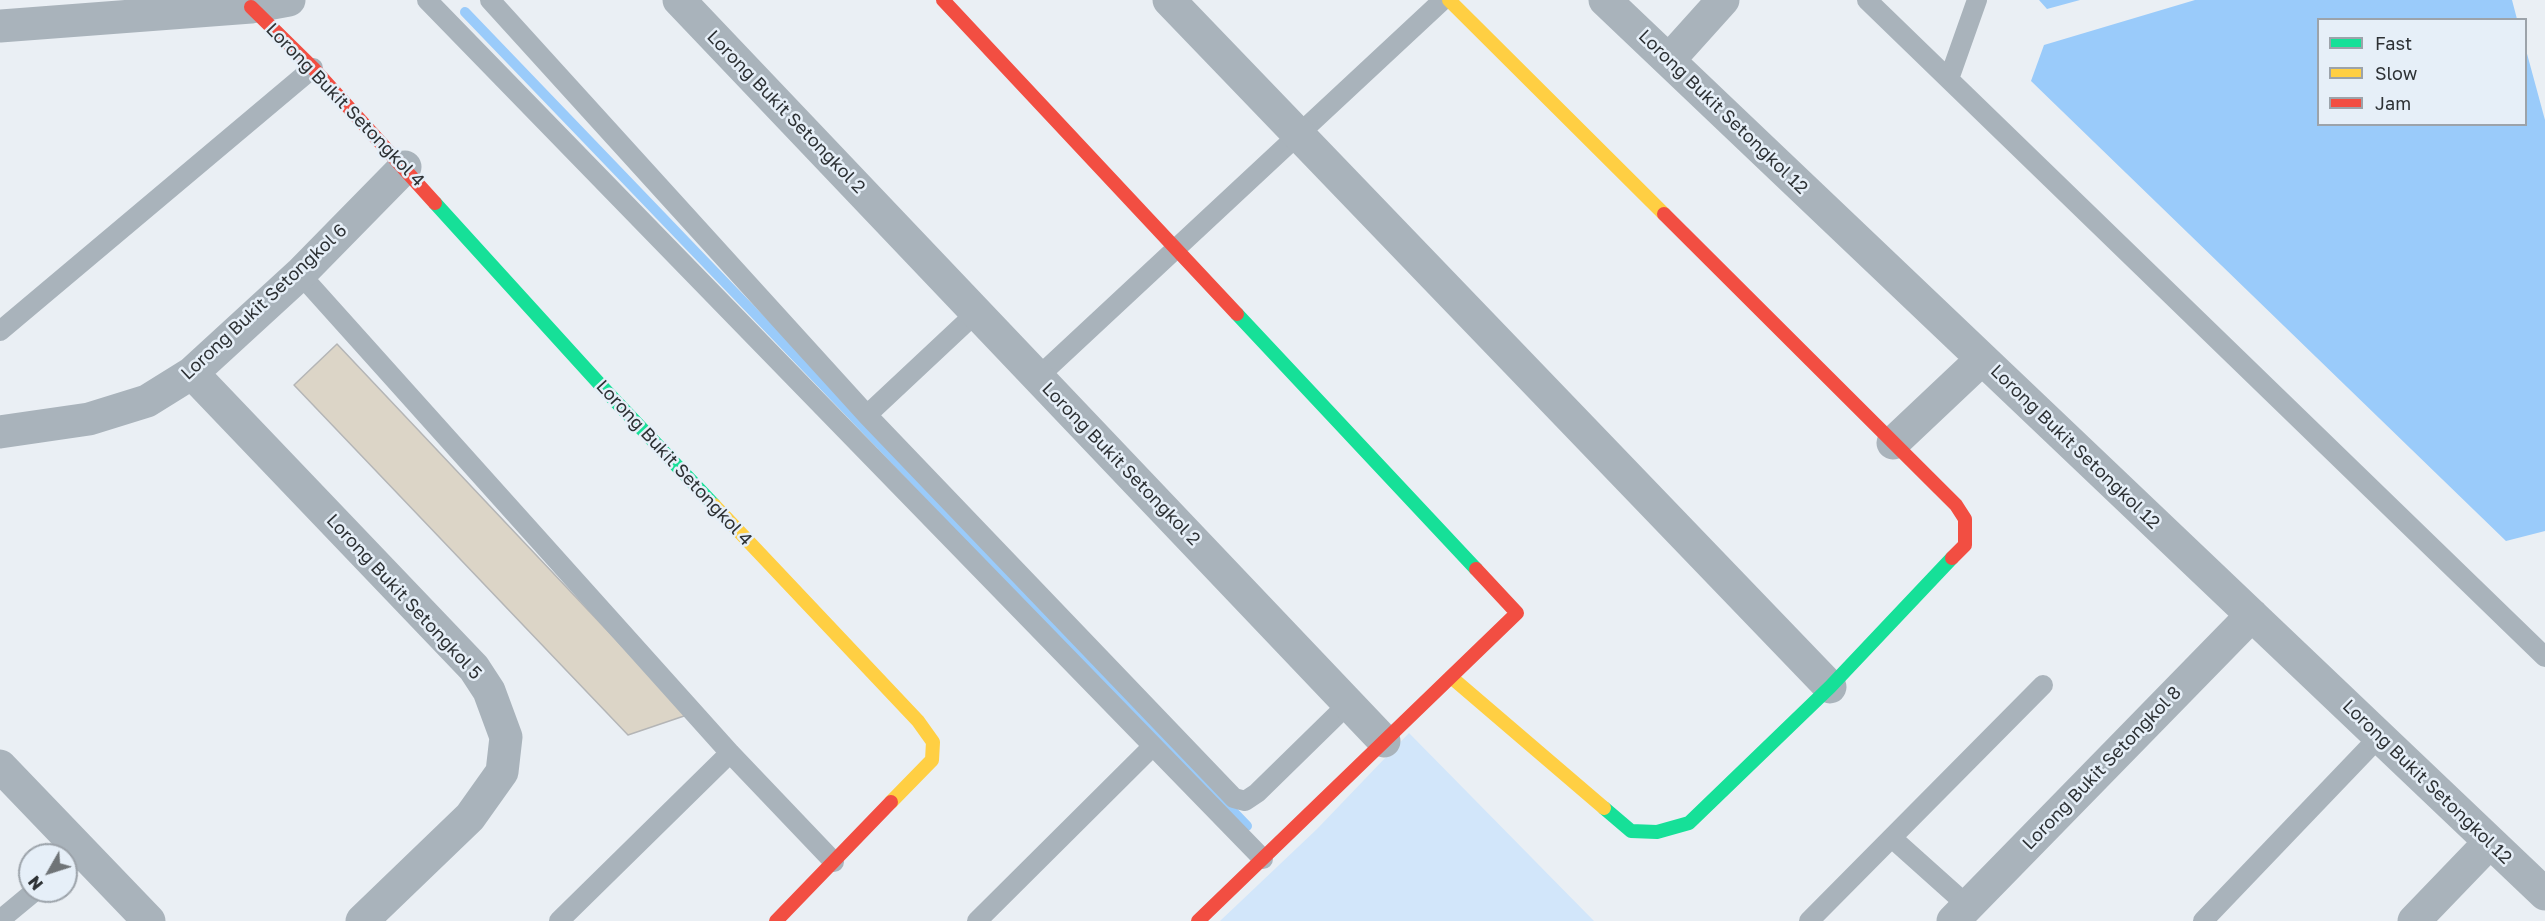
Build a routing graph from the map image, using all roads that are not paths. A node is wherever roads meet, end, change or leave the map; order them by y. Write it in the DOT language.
graph roads {
  1 [pos="289,0"];
  2 [pos="427,0"];
  3 [pos="490,0"];
  4 [pos="679,0"];
  5 [pos="943,0"];
  6 [pos="1168,0"];
  7 [pos="1443,0"];
  8 [pos="1449,0"];
  9 [pos="1605,0"];
  10 [pos="1724,0"];
  11 [pos="1867,0"];
  12 [pos="1977,0"];
  13 [pos="251,7"];
  14 [pos="0,26"];
  15 [pos="1669,60"];
  16 [pos="313,68"];
  17 [pos="1949,79"];
  18 [pos="1298,135"];
  19 [pos="405,167"];
  20 [pos="1177,248"];
  21 [pos="300,274"];
  22 [pos="976,312"];
  23 [pos="0,331"];
  24 [pos="1982,359"];
  25 [pos="192,373"];
  26 [pos="1038,377"];
  27 [pos="867,416"];
  28 [pos="0,432"];
  29 [pos="1893,443"];
  30 [pos="2252,615"];
  31 [pos="2545,657"];
  32 [pos="1451,677"];
  33 [pos="2043,685"];
  34 [pos="1830,687"];
  35 [pos="1348,704"];
  36 [pos="2380,736"];
  37 [pos="1384,741"];
  38 [pos="1153,746"];
  39 [pos="730,753"];
  40 [pos="0,766"];
  41 [pos="1892,837"];
  42 [pos="2490,842"];
  43 [pos="61,843"];
  44 [pos="1263,859"];
  45 [pos="78,862"];
  46 [pos="834,862"];
  47 [pos="2545,894"];
  48 [pos="21,903"];
  49 [pos="1960,913"];
  50 [pos="0,920"];
  51 [pos="149,921"];
  52 [pos="362,921"];
  53 [pos="559,921"];
  54 [pos="776,921"];
  55 [pos="977,921"];
  56 [pos="1198,921"];
  57 [pos="1809,921"];
  58 [pos="2203,921"];
  59 [pos="2414,921"];
  1 -- 13 [label="street"];
  2 -- 38 [label="lane"];
  3 -- 27 [label="lane"];
  4 -- 22 [label="street, Lorong Bukit Setongkol 2"];
  5 -- 20 [label="street"];
  6 -- 18 [label="street"];
  7 -- 18 [label="lane"];
  8 -- 29 [label="street"];
  9 -- 15 [label="street, Lorong Bukit Setongkol 12"];
  10 -- 15 [label="street"];
  11 -- 17 [label="lane"];
  12 -- 17 [label="lane"];
  13 -- 14 [label="street"];
  13 -- 16 [label="street, Lorong Bukit Setongkol 4"];
  15 -- 24 [label="street, Lorong Bukit Setongkol 12"];
  16 -- 19 [label="street, Lorong Bukit Setongkol 4"];
  16 -- 23 [label="lane"];
  17 -- 31 [label="lane"];
  18 -- 20 [label="lane"];
  18 -- 34 [label="street"];
  19 -- 21 [label="street, Lorong Bukit Setongkol 6"];
  19 -- 46 [label="street, Lorong Bukit Setongkol 4"];
  20 -- 26 [label="lane"];
  20 -- 32 [label="street"];
  21 -- 25 [label="street, Lorong Bukit Setongkol 6"];
  21 -- 39 [label="lane"];
  22 -- 26 [label="street, Lorong Bukit Setongkol 2"];
  22 -- 27 [label="lane"];
  24 -- 29 [label="street"];
  24 -- 30 [label="street, Lorong Bukit Setongkol 12"];
  25 -- 28 [label="street, Lorong Bukit Setongkol 6"];
  25 -- 52 [label="street, Lorong Bukit Setongkol 5"];
  26 -- 35 [label="street, Lorong Bukit Setongkol 2"];
  27 -- 35 [label="lane"];
  29 -- 34 [label="street"];
  30 -- 36 [label="street, Lorong Bukit Setongkol 12"];
  30 -- 49 [label="street, Lorong Bukit Setongkol 8"];
  32 -- 34 [label="street"];
  32 -- 37 [label="street"];
  33 -- 41 [label="lane"];
  35 -- 37 [label="street, Lorong Bukit Setongkol 2"];
  36 -- 42 [label="street, Lorong Bukit Setongkol 12"];
  36 -- 58 [label="lane"];
  37 -- 44 [label="street"];
  38 -- 44 [label="lane"];
  38 -- 55 [label="lane"];
  39 -- 46 [label="lane"];
  39 -- 53 [label="lane"];
  40 -- 43 [label="street"];
  41 -- 49 [label="lane"];
  41 -- 57 [label="lane"];
  42 -- 47 [label="street, Lorong Bukit Setongkol 12"];
  42 -- 59 [label="street"];
  44 -- 56 [label="street"];
  45 -- 51 [label="street"];
  46 -- 54 [label="street, Lorong Bukit Setongkol 4"];
  48 -- 50 [label="lane"];
}
